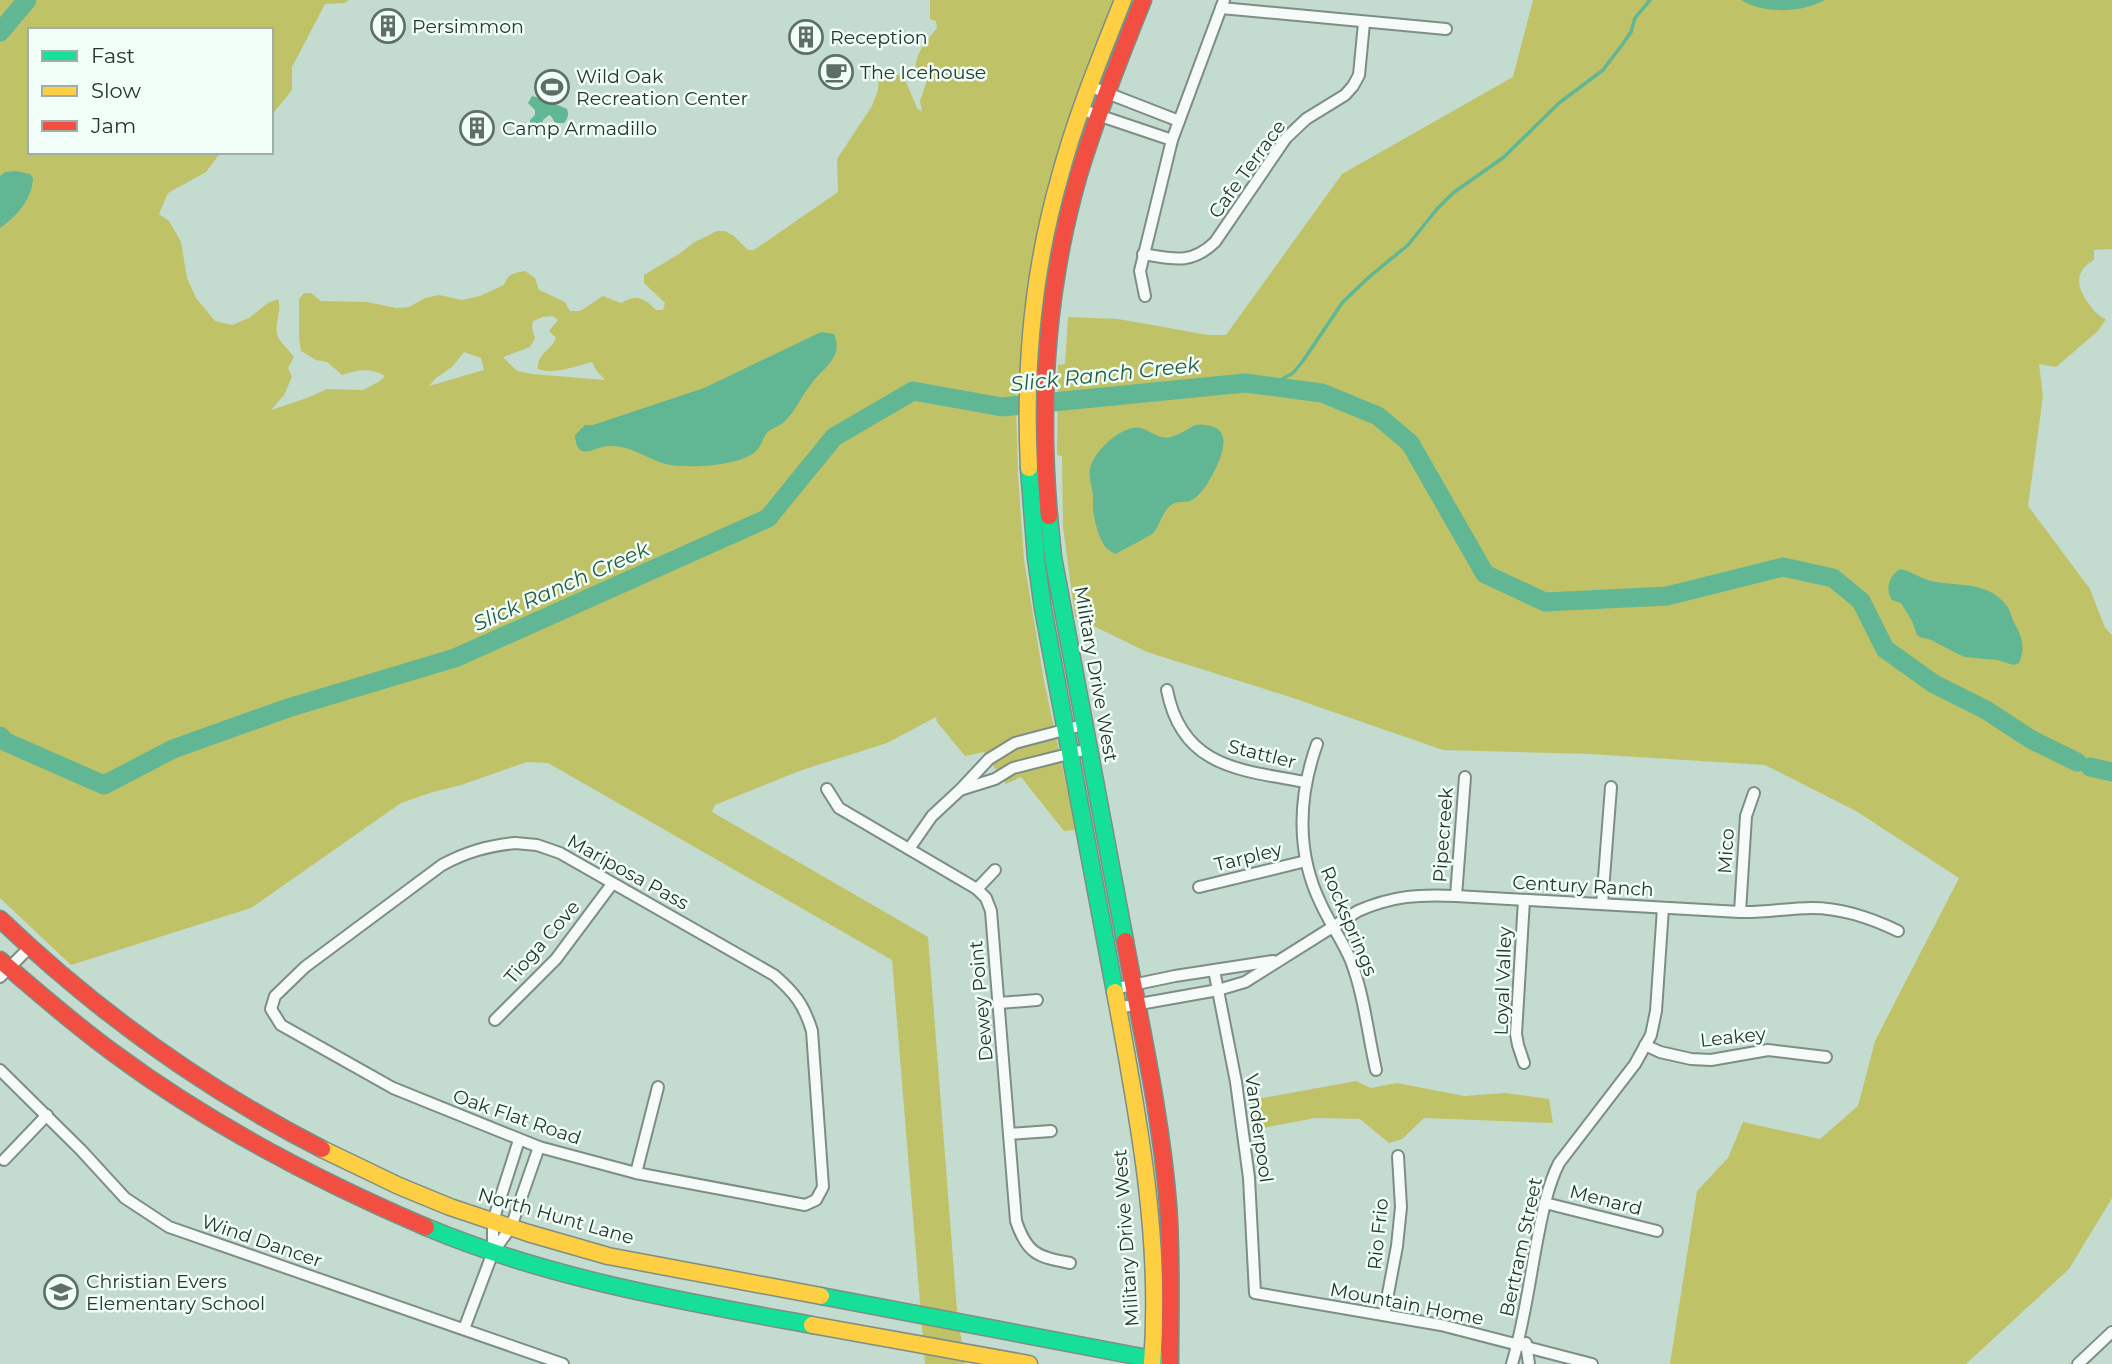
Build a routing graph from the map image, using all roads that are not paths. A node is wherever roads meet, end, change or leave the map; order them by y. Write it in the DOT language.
graph roads {
  1 [pos="1123,0"];
  2 [pos="1143,0"];
  3 [pos="1223,4"];
  4 [pos="1364,23"];
  5 [pos="1446,29"];
  6 [pos="1089,86"];
  7 [pos="1107,94"];
  8 [pos="1138,106"];
  9 [pos="1080,109"];
  10 [pos="1099,116"];
  11 [pos="1179,121"];
  12 [pos="1130,127"];
  13 [pos="1172,140"];
  14 [pos="1143,254"];
  15 [pos="1144,296"];
  16 [pos="1167,690"];
  17 [pos="1083,725"];
  18 [pos="1065,729"];
  19 [pos="1317,744"];
  20 [pos="1004,749"];
  21 [pos="1088,749"];
  22 [pos="1069,754"];
  23 [pos="1013,768"];
  24 [pos="1465,777"];
  25 [pos="1305,782"];
  26 [pos="1611,787"];
  27 [pos="827,789"];
  28 [pos="961,790"];
  29 [pos="1754,793"];
  30 [pos="909,849"];
  31 [pos="1306,861"];
  32 [pos="995,870"];
  33 [pos="612,884"];
  34 [pos="1199,887"];
  35 [pos="977,889"];
  36 [pos="1457,896"];
  37 [pos="1524,900"];
  38 [pos="1602,904"];
  39 [pos="1663,908"];
  40 [pos="1740,912"];
  41 [pos="0,919"];
  42 [pos="1332,926"];
  43 [pos="1898,931"];
  44 [pos="30,947"];
  45 [pos="1279,960"];
  46 [pos="3,968"];
  47 [pos="1214,970"];
  48 [pos="1163,979"];
  49 [pos="1132,986"];
  50 [pos="1113,989"];
  51 [pos="1218,990"];
  52 [pos="1167,999"];
  53 [pos="1037,1000"];
  54 [pos="999,1003"];
  55 [pos="1136,1005"];
  56 [pos="1117,1008"];
  57 [pos="271,1009"];
  58 [pos="495,1020"];
  59 [pos="1645,1045"];
  60 [pos="1826,1057"];
  61 [pos="1524,1063"];
  62 [pos="0,1070"];
  63 [pos="1376,1070"];
  64 [pos="658,1087"];
  65 [pos="47,1115"];
  66 [pos="1051,1131"];
  67 [pos="1009,1134"];
  68 [pos="519,1140"];
  69 [pos="539,1147"];
  70 [pos="1398,1156"];
  71 [pos="4,1160"];
  72 [pos="636,1172"];
  73 [pos="508,1173"];
  74 [pos="528,1179"];
  75 [pos="816,1200"];
  76 [pos="1545,1203"];
  77 [pos="493,1221"];
  78 [pos="511,1227"];
  79 [pos="1657,1231"];
  80 [pos="493,1252"];
  81 [pos="1070,1263"];
  82 [pos="769,1287"];
  83 [pos="1255,1293"];
  84 [pos="1384,1315"];
  85 [pos="765,1317"];
  86 [pos="464,1329"];
  87 [pos="2112,1332"];
  88 [pos="1522,1346"];
  89 [pos="1152,1361"];
  90 [pos="1173,1363"];
  91 [pos="563,1364"];
  92 [pos="1029,1364"];
  93 [pos="1511,1364"];
  94 [pos="1529,1364"];
  95 [pos="1591,1364"];
  96 [pos="2078,1364"];
  1 -- 6 [label="main road, Military Drive West"];
  2 -- 7 [label="main road, Military Drive West"];
  3 -- 4 [label="street"];
  3 -- 11 [label="street"];
  4 -- 5 [label="street"];
  4 -- 14 [label="street, Cafe Terrace"];
  6 -- 7 [label="street"];
  6 -- 9 [label="main road, Military Drive West"];
  7 -- 8 [label="street"];
  7 -- 10 [label="main road, Military Drive West"];
  8 -- 11 [label="street"];
  8 -- 12 [label="street"];
  9 -- 10 [label="street"];
  9 -- 18 [label="main road, Military Drive West"];
  10 -- 12 [label="street"];
  10 -- 17 [label="main road, Military Drive West"];
  11 -- 13 [label="street"];
  12 -- 13 [label="street"];
  13 -- 14 [label="street"];
  14 -- 15 [label="street"];
  16 -- 25 [label="street, Stattler"];
  17 -- 18 [label="street"];
  17 -- 21 [label="main road, Military Drive West"];
  18 -- 20 [label="street"];
  18 -- 22 [label="main road, Military Drive West"];
  19 -- 25 [label="street, Rocksprings"];
  20 -- 23 [label="street"];
  20 -- 28 [label="street"];
  21 -- 22 [label="street"];
  21 -- 49 [label="main road, Military Drive West"];
  22 -- 23 [label="street"];
  22 -- 50 [label="main road, Military Drive West"];
  23 -- 28 [label="street"];
  24 -- 36 [label="street, Pipecreek"];
  25 -- 31 [label="street, Rocksprings"];
  26 -- 38 [label="street"];
  27 -- 30 [label="street"];
  28 -- 30 [label="street"];
  29 -- 40 [label="street, Mico"];
  30 -- 35 [label="street"];
  31 -- 34 [label="street, Tarpley"];
  31 -- 42 [label="street, Rocksprings"];
  32 -- 35 [label="street"];
  33 -- 57 [label="street, Mariposa Pass"];
  33 -- 58 [label="street, Tioga Cove"];
  33 -- 75 [label="street, Mariposa Pass"];
  35 -- 54 [label="street, Dewey Point"];
  36 -- 37 [label="street, Century Ranch"];
  36 -- 42 [label="street, Century Ranch"];
  37 -- 38 [label="street, Century Ranch"];
  37 -- 61 [label="street, Loyal Valley"];
  38 -- 39 [label="street, Century Ranch"];
  39 -- 40 [label="street, Century Ranch"];
  39 -- 59 [label="street, Bertram Street"];
  40 -- 43 [label="street, Century Ranch"];
  41 -- 44 [label="main road, North Hunt Lane"];
  42 -- 45 [label="street, Century Ranch"];
  42 -- 63 [label="street, Rocksprings"];
  44 -- 46 [label="street"];
  44 -- 77 [label="main road, North Hunt Lane"];
  45 -- 47 [label="street, Century Ranch"];
  45 -- 51 [label="street, Century Ranch"];
  46 -- 80 [label="main road"];
  47 -- 48 [label="street, Century Ranch"];
  47 -- 51 [label="street, Vanderpool"];
  48 -- 49 [label="street, Century Ranch"];
  48 -- 52 [label="street"];
  49 -- 50 [label="street, Century Ranch"];
  49 -- 55 [label="main road, Military Drive West"];
  50 -- 56 [label="main road, Military Drive West"];
  51 -- 52 [label="street, Century Ranch"];
  51 -- 83 [label="street, Vanderpool"];
  52 -- 55 [label="street, Century Ranch"];
  53 -- 54 [label="street"];
  54 -- 67 [label="street, Dewey Point"];
  55 -- 56 [label="street, Century Ranch"];
  55 -- 90 [label="main road, Military Drive West"];
  56 -- 89 [label="main road, Military Drive West"];
  57 -- 68 [label="street, Oak Flat Road"];
  59 -- 60 [label="street, Leakey"];
  59 -- 76 [label="street, Bertram Street"];
  62 -- 65 [label="street, Wind Dancer"];
  64 -- 72 [label="street"];
  65 -- 71 [label="street"];
  65 -- 86 [label="street, Wind Dancer"];
  66 -- 67 [label="street"];
  67 -- 81 [label="street, Dewey Point"];
  68 -- 69 [label="street, Oak Flat Road"];
  68 -- 73 [label="street"];
  69 -- 72 [label="street, Oak Flat Road"];
  69 -- 74 [label="street"];
  70 -- 84 [label="street, Rio Frio"];
  72 -- 75 [label="street, Oak Flat Road"];
  73 -- 74 [label="street"];
  73 -- 77 [label="street"];
  74 -- 78 [label="street"];
  76 -- 79 [label="street, Menard"];
  76 -- 88 [label="street, Bertram Street"];
  77 -- 78 [label="main road, North Hunt Lane"];
  77 -- 80 [label="street"];
  78 -- 80 [label="street"];
  78 -- 82 [label="main road, North Hunt Lane"];
  80 -- 85 [label="main road"];
  80 -- 86 [label="street"];
  82 -- 85 [label="main road"];
  82 -- 89 [label="main road, North Hunt Lane"];
  83 -- 84 [label="street, Mountain Home"];
  84 -- 88 [label="street, Mountain Home"];
  85 -- 92 [label="main road"];
  86 -- 91 [label="street, Wind Dancer"];
  87 -- 96 [label="street"];
  88 -- 93 [label="street, Bertram Street"];
  88 -- 94 [label="street, Bertram Street"];
  88 -- 95 [label="street, Mountain Home"];
  89 -- 90 [label="main road, North Hunt Lane"];
}
